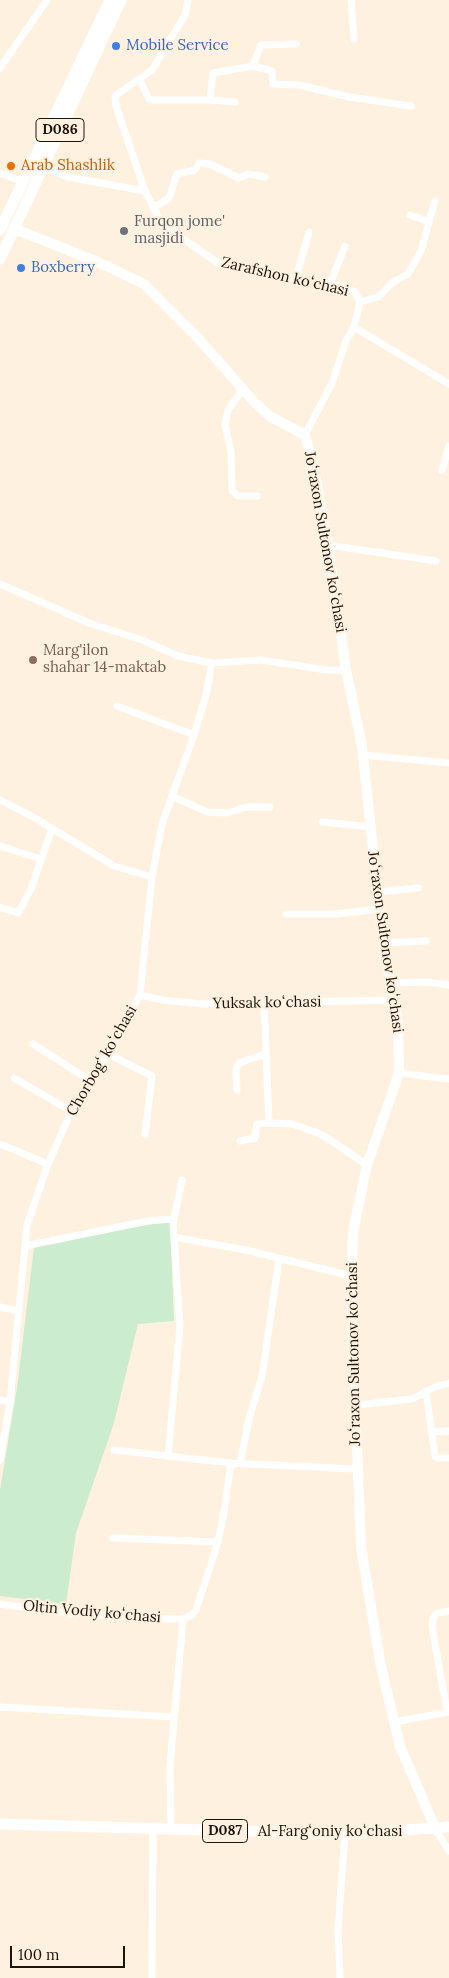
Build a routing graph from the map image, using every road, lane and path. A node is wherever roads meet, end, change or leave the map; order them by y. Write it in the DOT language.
graph roads {
  1 [pos="47,0"];
  2 [pos="110,0"];
  3 [pos="121,0"];
  4 [pos="188,0"];
  5 [pos="351,0"];
  6 [pos="354,39"];
  7 [pos="296,44"];
  8 [pos="253,66"];
  9 [pos="0,68"];
  10 [pos="140,80"];
  11 [pos="210,100"];
  12 [pos="235,102"];
  13 [pos="411,106"];
  14 [pos="43,167"];
  15 [pos="0,173"];
  16 [pos="265,177"];
  17 [pos="23,182"];
  18 [pos="145,191"];
  19 [pos="435,201"];
  20 [pos="153,208"];
  21 [pos="410,215"];
  22 [pos="429,222"];
  23 [pos="15,229"];
  24 [pos="0,230"];
  25 [pos="309,232"];
  26 [pos="346,246"];
  27 [pos="0,259"];
  28 [pos="296,278"];
  29 [pos="330,284"];
  30 [pos="360,302"];
  31 [pos="354,327"];
  32 [pos="449,384"];
  33 [pos="243,389"];
  34 [pos="305,435"];
  35 [pos="449,446"];
  36 [pos="442,471"];
  37 [pos="257,496"];
  38 [pos="328,545"];
  39 [pos="436,561"];
  40 [pos="0,584"];
  41 [pos="212,663"];
  42 [pos="346,670"];
  43 [pos="117,706"];
  44 [pos="194,735"];
  45 [pos="363,755"];
  46 [pos="449,763"];
  47 [pos="172,796"];
  48 [pos="0,800"];
  49 [pos="270,807"];
  50 [pos="322,822"];
  51 [pos="370,827"];
  52 [pos="52,828"];
  53 [pos="0,846"];
  54 [pos="41,859"];
  55 [pos="152,877"];
  56 [pos="418,888"];
  57 [pos="377,892"];
  58 [pos="0,907"];
  59 [pos="378,909"];
  60 [pos="286,914"];
  61 [pos="426,941"];
  62 [pos="383,943"];
  63 [pos="390,982"];
  64 [pos="449,985"];
  65 [pos="140,995"];
  66 [pos="395,1000"];
  67 [pos="264,1003"];
  68 [pos="33,1044"];
  69 [pos="108,1054"];
  70 [pos="265,1054"];
  71 [pos="399,1073"];
  72 [pos="14,1078"];
  73 [pos="449,1078"];
  74 [pos="91,1081"];
  75 [pos="237,1090"];
  76 [pos="71,1111"];
  77 [pos="268,1123"];
  78 [pos="145,1134"];
  79 [pos="240,1140"];
  80 [pos="0,1144"];
  81 [pos="48,1164"];
  82 [pos="367,1165"];
  83 [pos="182,1180"];
  84 [pos="174,1219"];
  85 [pos="174,1237"];
  86 [pos="25,1246"];
  87 [pos="280,1260"];
  88 [pos="351,1276"];
  89 [pos="0,1307"];
  90 [pos="18,1311"];
  91 [pos="449,1383"];
  92 [pos="426,1391"];
  93 [pos="0,1400"];
  94 [pos="10,1402"];
  95 [pos="356,1405"];
  96 [pos="449,1431"];
  97 [pos="431,1432"];
  98 [pos="114,1450"];
  99 [pos="168,1456"];
  100 [pos="449,1458"];
  101 [pos="0,1460"];
  102 [pos="231,1463"];
  103 [pos="240,1463"];
  104 [pos="356,1469"];
  105 [pos="113,1538"];
  106 [pos="218,1542"];
  107 [pos="0,1604"];
  108 [pos="449,1611"];
  109 [pos="183,1619"];
  110 [pos="0,1707"];
  111 [pos="448,1712"];
  112 [pos="174,1717"];
  113 [pos="394,1722"];
  114 [pos="0,1824"];
  115 [pos="449,1828"];
  116 [pos="153,1829"];
  117 [pos="170,1830"];
  118 [pos="436,1830"];
  119 [pos="345,1834"];
  120 [pos="449,1851"];
  121 [pos="152,1978"];
  122 [pos="340,1978"];
  1 -- 9 [label="street"];
  2 -- 17 [label="main road, D086"];
  3 -- 14 [label="main road, D086"];
  4 -- 10 [label="street"];
  5 -- 6 [label="street"];
  7 -- 8 [label="street"];
  8 -- 11 [label="street"];
  8 -- 13 [label="street"];
  10 -- 11 [label="street"];
  10 -- 18 [label="street, Zarafshon koʻchasi"];
  11 -- 12 [label="street"];
  14 -- 18 [label="street"];
  14 -- 23 [label="main road, D086"];
  15 -- 17 [label="street"];
  16 -- 20 [label="street"];
  17 -- 24 [label="main road, D086"];
  18 -- 20 [label="street, Zarafshon koʻchasi"];
  19 -- 22 [label="street"];
  20 -- 28 [label="street, Zarafshon koʻchasi"];
  21 -- 22 [label="street"];
  22 -- 30 [label="street"];
  23 -- 27 [label="main road, D086"];
  23 -- 33 [label="street, Joʻraxon Sultonov koʻchasi"];
  25 -- 28 [label="street"];
  26 -- 29 [label="street"];
  28 -- 29 [label="street, Zarafshon koʻchasi"];
  29 -- 30 [label="street, Zarafshon koʻchasi"];
  30 -- 31 [label="street, Zarafshon koʻchasi"];
  31 -- 32 [label="street"];
  31 -- 34 [label="street, Zarafshon koʻchasi"];
  33 -- 34 [label="street, Joʻraxon Sultonov koʻchasi"];
  33 -- 37 [label="street"];
  34 -- 38 [label="street, Joʻraxon Sultonov koʻchasi"];
  35 -- 36 [label="street"];
  38 -- 39 [label="street"];
  38 -- 42 [label="street, Joʻraxon Sultonov koʻchasi"];
  40 -- 41 [label="street"];
  41 -- 42 [label="street"];
  41 -- 44 [label="street, Chorbogʻ koʻchasi"];
  42 -- 45 [label="street, Joʻraxon Sultonov koʻchasi"];
  43 -- 44 [label="street"];
  44 -- 47 [label="street, Chorbogʻ koʻchasi"];
  45 -- 46 [label="street"];
  45 -- 51 [label="street, Joʻraxon Sultonov koʻchasi"];
  47 -- 49 [label="street"];
  47 -- 55 [label="street, Chorbogʻ koʻchasi"];
  48 -- 52 [label="street"];
  50 -- 51 [label="street"];
  51 -- 57 [label="street, Joʻraxon Sultonov koʻchasi"];
  52 -- 54 [label="street"];
  52 -- 55 [label="street"];
  53 -- 54 [label="street"];
  54 -- 58 [label="street"];
  55 -- 65 [label="street, Chorbogʻ koʻchasi"];
  56 -- 57 [label="street"];
  57 -- 59 [label="street, Joʻraxon Sultonov koʻchasi"];
  59 -- 60 [label="street"];
  59 -- 62 [label="street, Joʻraxon Sultonov koʻchasi"];
  61 -- 62 [label="street"];
  62 -- 63 [label="street, Joʻraxon Sultonov koʻchasi"];
  63 -- 64 [label="street"];
  63 -- 66 [label="street, Joʻraxon Sultonov koʻchasi"];
  65 -- 67 [label="street, Yuksak koʻchasi"];
  65 -- 69 [label="street, Chorbogʻ koʻchasi"];
  66 -- 67 [label="street, Yuksak koʻchasi"];
  66 -- 71 [label="street, Joʻraxon Sultonov koʻchasi"];
  67 -- 70 [label="street"];
  68 -- 74 [label="street"];
  69 -- 74 [label="street, Chorbogʻ koʻchasi"];
  69 -- 78 [label="street"];
  70 -- 75 [label="street"];
  70 -- 77 [label="street"];
  71 -- 73 [label="street"];
  71 -- 82 [label="street, Joʻraxon Sultonov koʻchasi"];
  72 -- 76 [label="street"];
  74 -- 76 [label="street, Chorbogʻ koʻchasi"];
  76 -- 81 [label="street, Chorbogʻ koʻchasi"];
  77 -- 79 [label="street"];
  77 -- 82 [label="street"];
  80 -- 81 [label="street"];
  81 -- 86 [label="street, Chorbogʻ koʻchasi"];
  82 -- 88 [label="street, Joʻraxon Sultonov koʻchasi"];
  83 -- 84 [label="street"];
  84 -- 85 [label="street"];
  84 -- 86 [label="street"];
  85 -- 87 [label="street"];
  85 -- 99 [label="street"];
  86 -- 90 [label="street, Chorbogʻ koʻchasi"];
  87 -- 88 [label="street"];
  87 -- 103 [label="street"];
  88 -- 95 [label="street, Joʻraxon Sultonov koʻchasi"];
  89 -- 90 [label="street"];
  90 -- 94 [label="street, Chorbogʻ koʻchasi"];
  91 -- 92 [label="street"];
  92 -- 95 [label="street"];
  92 -- 97 [label="street"];
  93 -- 94 [label="street"];
  94 -- 101 [label="street, Chorbogʻ koʻchasi"];
  95 -- 104 [label="street, Joʻraxon Sultonov koʻchasi"];
  96 -- 97 [label="street"];
  97 -- 100 [label="street"];
  98 -- 99 [label="street"];
  99 -- 102 [label="street"];
  102 -- 103 [label="street"];
  102 -- 106 [label="street, Oltin Vodiy koʻchasi"];
  103 -- 104 [label="street"];
  104 -- 113 [label="street, Joʻraxon Sultonov koʻchasi"];
  105 -- 106 [label="street"];
  106 -- 109 [label="street, Oltin Vodiy koʻchasi"];
  107 -- 109 [label="street, Oltin Vodiy koʻchasi"];
  108 -- 111 [label="street"];
  109 -- 112 [label="street, Oltin Vodiy koʻchasi"];
  110 -- 112 [label="street"];
  111 -- 113 [label="street"];
  112 -- 117 [label="street, Oltin Vodiy koʻchasi"];
  113 -- 118 [label="street, Joʻraxon Sultonov koʻchasi"];
  114 -- 116 [label="main road, Al-Fargʻoniy koʻchasi / D087"];
  115 -- 118 [label="main road, Al-Fargʻoniy koʻchasi / D087"];
  116 -- 117 [label="main road, Al-Fargʻoniy koʻchasi / D087"];
  116 -- 121 [label="street"];
  117 -- 119 [label="main road, Al-Fargʻoniy koʻchasi / D087"];
  118 -- 119 [label="main road, Al-Fargʻoniy koʻchasi / D087"];
  118 -- 120 [label="street"];
  119 -- 122 [label="street"];
}
